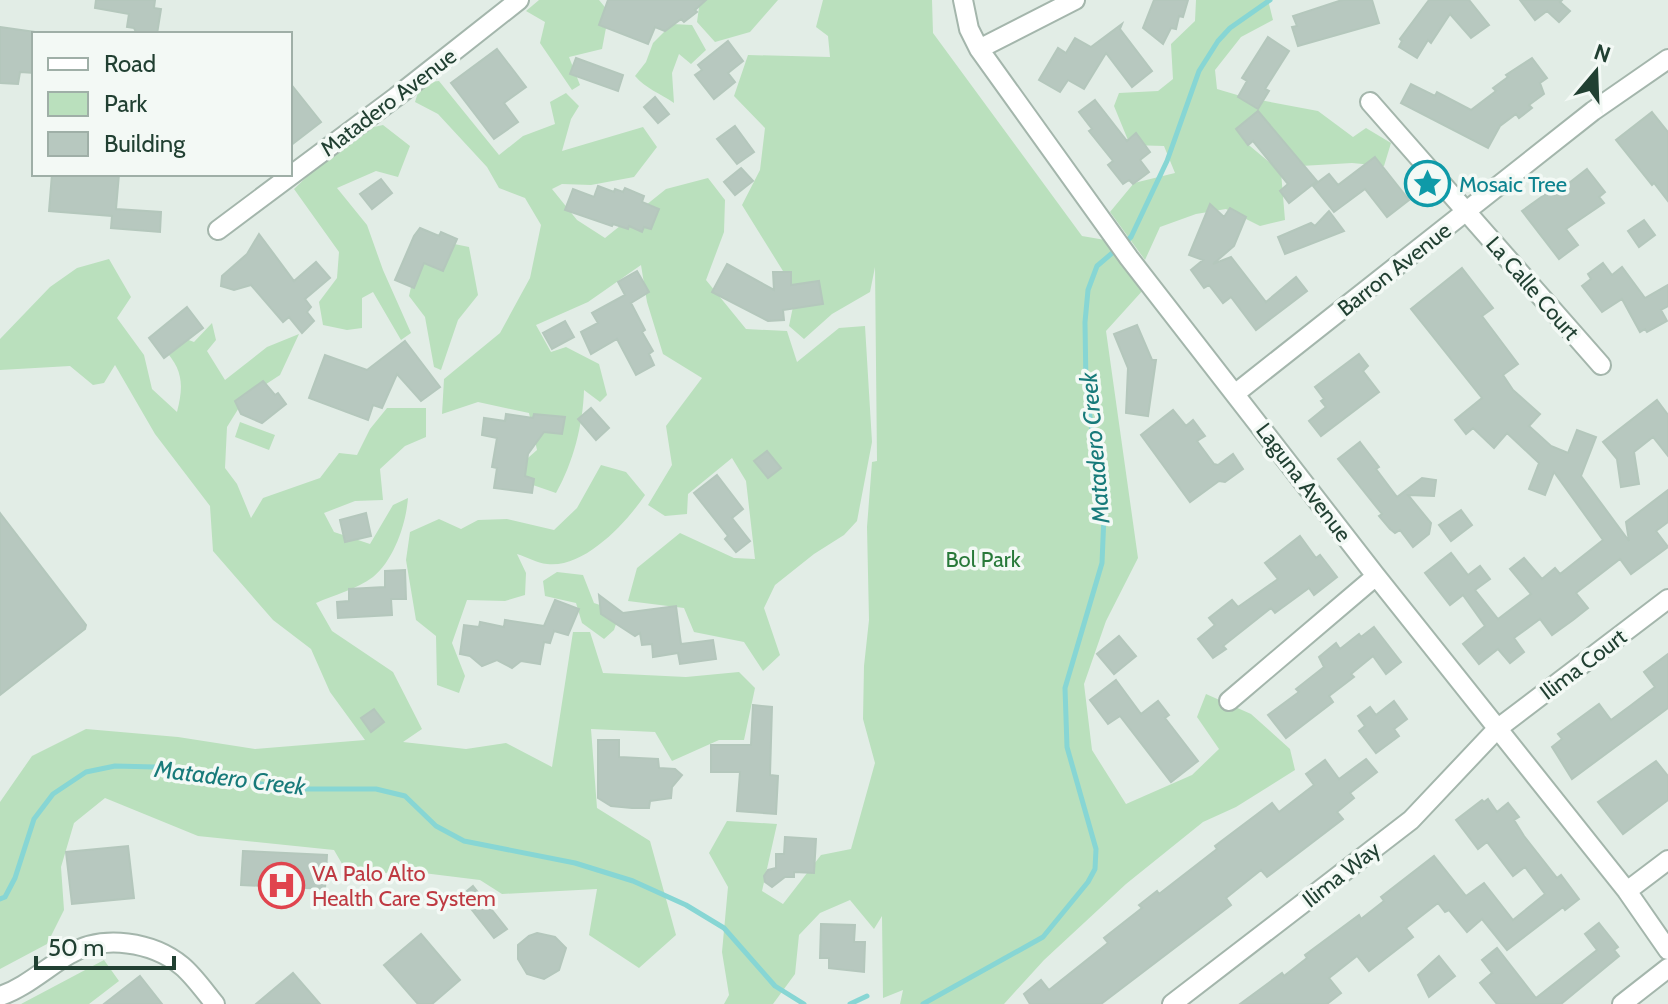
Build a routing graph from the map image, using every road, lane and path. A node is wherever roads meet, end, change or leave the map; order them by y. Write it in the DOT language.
graph roads {
  1 [pos="519,0"];
  2 [pos="963,0"];
  3 [pos="1075,0"];
  4 [pos="979,49"];
  5 [pos="1667,60"];
  6 [pos="1370,102"];
  7 [pos="292,175"];
  8 [pos="290,176"];
  9 [pos="1466,212"];
  10 [pos="218,230"];
  11 [pos="1601,365"];
  12 [pos="1236,393"];
  13 [pos="1376,576"];
  14 [pos="1668,599"];
  15 [pos="1229,701"];
  16 [pos="1497,729"];
  17 [pos="1668,860"];
  18 [pos="1627,891"];
  19 [pos="1668,950"];
  20 [pos="1668,968"];
  21 [pos="0,996"];
  22 [pos="215,1004"];
  23 [pos="1172,1004"];
  24 [pos="1622,1004"];
  1 -- 7 [label="street, Matadero Avenue"];
  2 -- 4 [label="street, Laguna Avenue"];
  3 -- 4 [label="street"];
  4 -- 12 [label="street, Laguna Avenue"];
  5 -- 9 [label="street, Barron Avenue"];
  6 -- 9 [label="street, La Calle Court"];
  8 -- 10 [label="street, Matadero Avenue"];
  9 -- 11 [label="street, La Calle Court"];
  9 -- 12 [label="street, Barron Avenue"];
  12 -- 13 [label="street, Laguna Avenue"];
  13 -- 15 [label="street"];
  13 -- 16 [label="street, Laguna Avenue"];
  14 -- 16 [label="street, Ilima Court"];
  16 -- 18 [label="street, Laguna Avenue"];
  16 -- 23 [label="street, Ilima Way"];
  17 -- 18 [label="street"];
  18 -- 19 [label="street, Laguna Avenue"];
  20 -- 24 [label="street"];
  21 -- 22 [label="street"];
}
